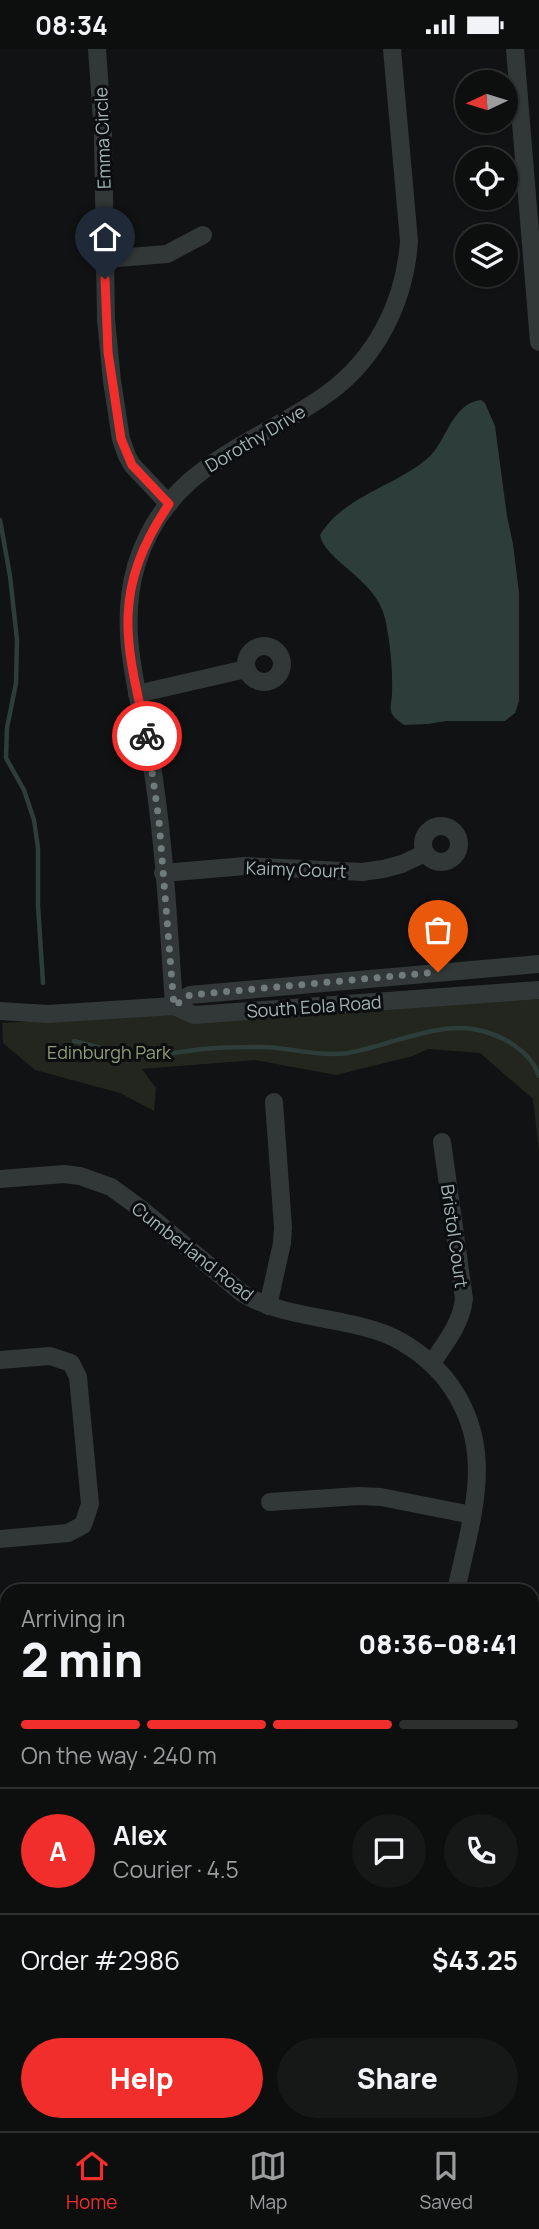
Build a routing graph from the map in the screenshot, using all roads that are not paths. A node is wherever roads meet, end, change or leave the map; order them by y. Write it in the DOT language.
graph roads {
  1 [pos="97,49"];
  2 [pos="392,49"];
  3 [pos="515,49"];
  4 [pos="203,235"];
  5 [pos="105,258"];
  6 [pos="539,342"];
  7 [pos="169,504"];
  8 [pos="246,669"];
  9 [pos="137,694"];
  10 [pos="425,853"];
  11 [pos="163,873"];
  12 [pos="539,964"];
  13 [pos="539,990"];
  14 [pos="174,1006"];
  15 [pos="0,1011"];
  16 [pos="274,1102"];
  17 [pos="442,1142"];
  18 [pos="0,1178"];
  19 [pos="268,1306"];
  20 [pos="0,1360"];
  21 [pos="432,1363"];
  22 [pos="270,1502"];
  23 [pos="472,1515"];
  24 [pos="0,1539"];
  25 [pos="457,1584"];
  1 -- 5 [label="street, Emma Circle"];
  2 -- 7 [label="street, Dorothy Drive"];
  3 -- 6 [label="street"];
  4 -- 5 [label="street"];
  5 -- 7 [label="street, Emma Circle"];
  7 -- 9 [label="street, Dorothy Drive"];
  8 -- 9 [label="street"];
  9 -- 11 [label="street, Dorothy Drive"];
  10 -- 11 [label="street, Kaimy Court"];
  11 -- 14 [label="street, Dorothy Drive"];
  12 -- 14 [label="street, South Eola Road"];
  13 -- 14 [label="street, South Eola Road"];
  14 -- 15 [label="street, South Eola Road"];
  16 -- 19 [label="street"];
  17 -- 21 [label="street, Bristol Court"];
  18 -- 19 [label="street, Cumberland Road"];
  19 -- 21 [label="street, Cumberland Road"];
  20 -- 24 [label="street"];
  21 -- 23 [label="street, Cumberland Road"];
  22 -- 23 [label="street"];
  23 -- 25 [label="street, Cumberland Road"];
}
